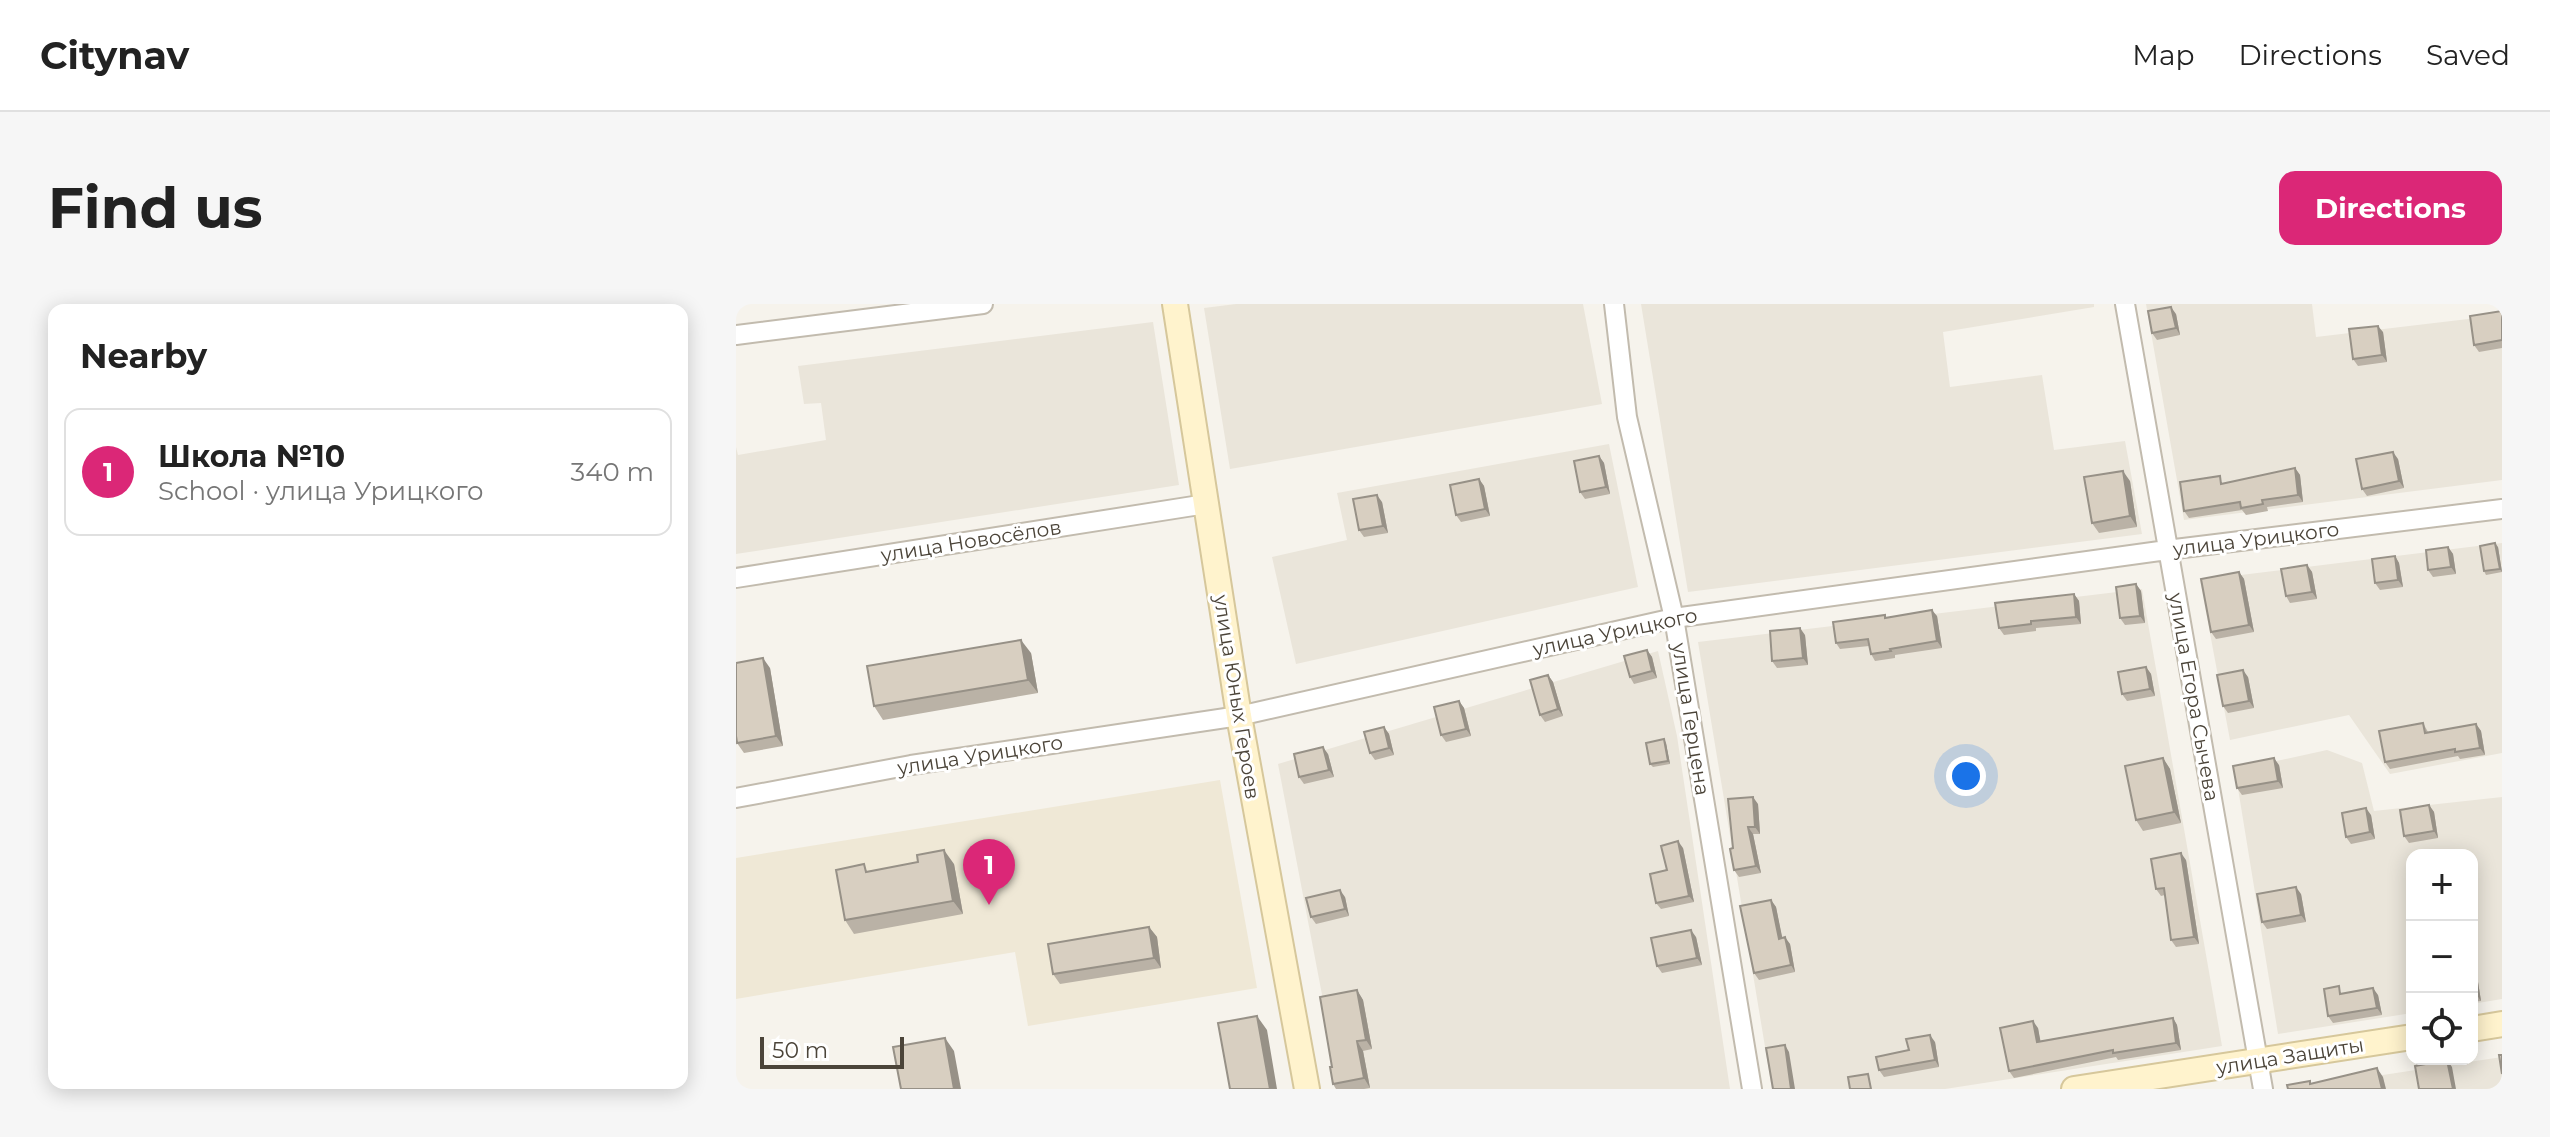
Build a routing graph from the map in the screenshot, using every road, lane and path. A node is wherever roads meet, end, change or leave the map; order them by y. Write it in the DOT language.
graph roads {
  1 [pos="983,304"];
  2 [pos="1175,304"];
  3 [pos="1614,304"];
  4 [pos="2125,304"];
  5 [pos="736,335"];
  6 [pos="1206,504"];
  7 [pos="2502,509"];
  8 [pos="2167,550"];
  9 [pos="736,578"];
  10 [pos="1674,618"];
  11 [pos="1239,716"];
  12 [pos="736,798"];
  13 [pos="2502,1024"];
  14 [pos="2478,1028"];
  15 [pos="2406,1038"];
  16 [pos="2259,1060"];
  17 [pos="1307,1089"];
  18 [pos="1752,1089"];
  19 [pos="2074,1089"];
  20 [pos="2263,1089"];
  1 -- 5 [label="street"];
  2 -- 6 [label="street, улица Юных Героев"];
  3 -- 10 [label="street, улица Герцена"];
  4 -- 8 [label="street, улица Егора Сычева"];
  6 -- 9 [label="street, улица Новосёлов"];
  6 -- 11 [label="street, улица Юных Героев"];
  7 -- 8 [label="street, улица Урицкого"];
  8 -- 10 [label="street, улица Урицкого"];
  8 -- 16 [label="street, улица Егора Сычева"];
  10 -- 11 [label="street, улица Урицкого"];
  10 -- 18 [label="street, улица Герцена"];
  11 -- 12 [label="street, улица Урицкого"];
  11 -- 17 [label="street, улица Юных Героев"];
  13 -- 14 [label="street"];
  15 -- 16 [label="street, улица Защиты"];
  16 -- 19 [label="street, улица Защиты"];
  16 -- 20 [label="street, улица Егора Сычева"];
}
